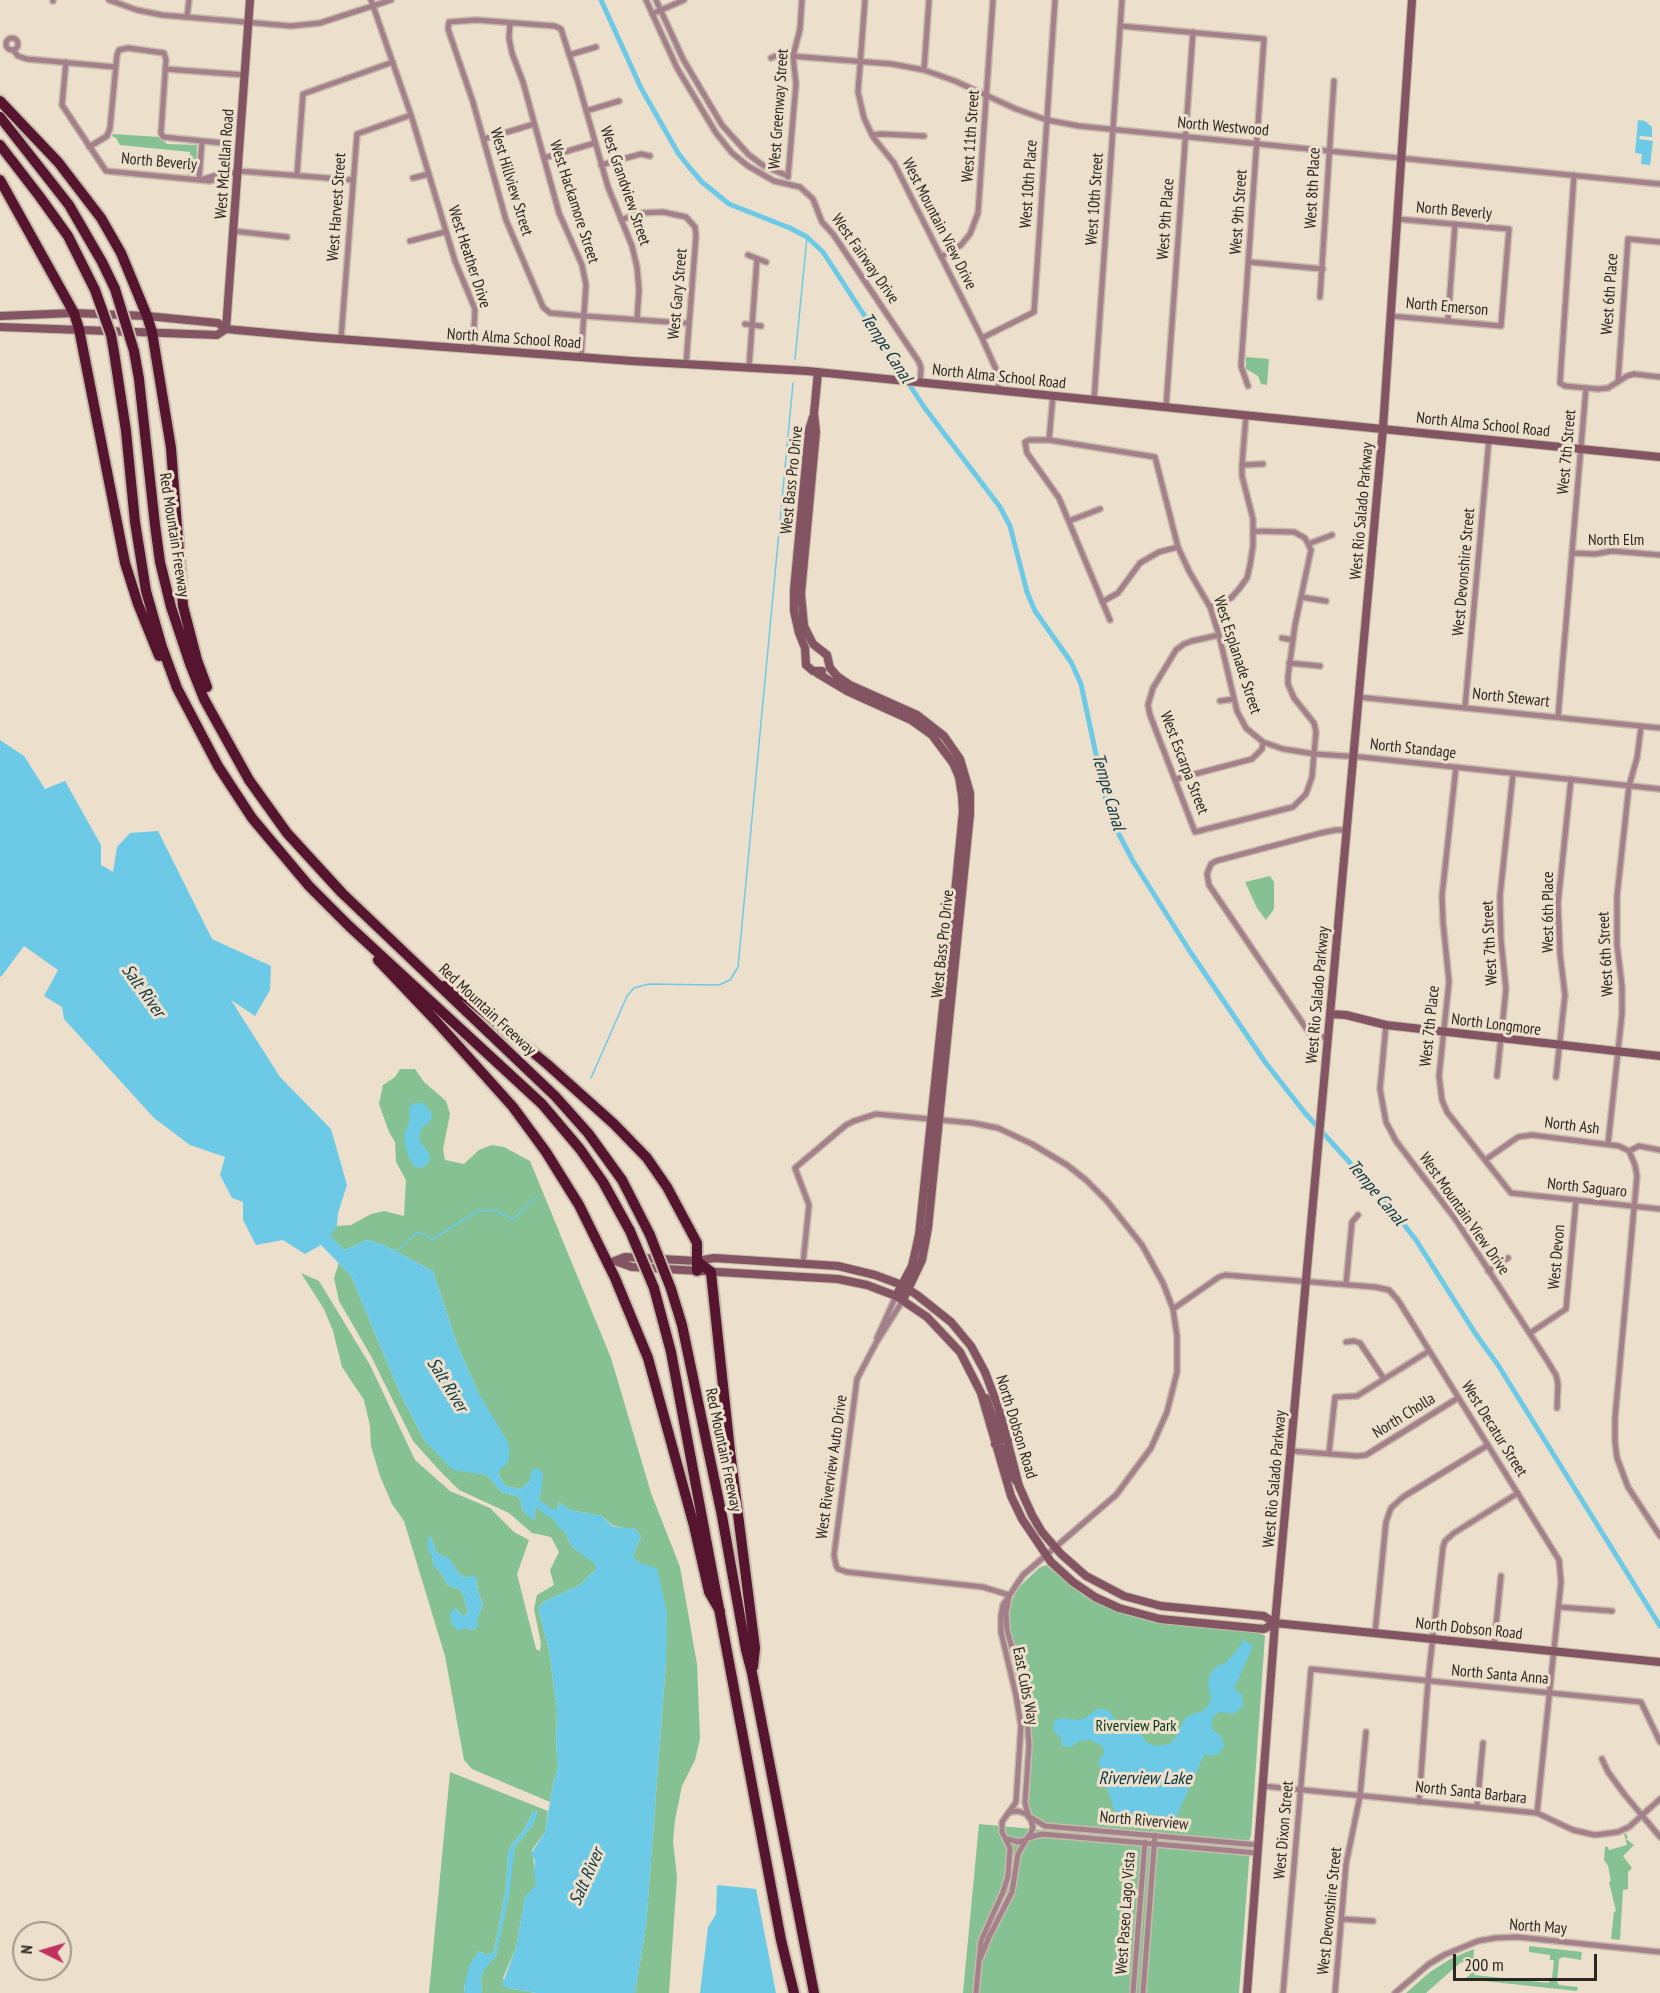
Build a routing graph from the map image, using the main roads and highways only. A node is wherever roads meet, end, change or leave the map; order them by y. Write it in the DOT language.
graph roads {
  1 [pos="250,0"];
  2 [pos="1412,0"];
  3 [pos="0,101"];
  4 [pos="0,117"];
  5 [pos="0,145"];
  6 [pos="0,180"];
  7 [pos="74,313"];
  8 [pos="0,316"];
  9 [pos="147,316"];
  10 [pos="0,327"];
  11 [pos="79,329"];
  12 [pos="226,329"];
  13 [pos="152,332"];
  14 [pos="818,372"];
  15 [pos="814,413"];
  16 [pos="1383,428"];
  17 [pos="1660,458"];
  18 [pos="150,621"];
  19 [pos="183,629"];
  20 [pos="817,649"];
  21 [pos="806,656"];
  22 [pos="829,664"];
  23 [pos="817,673"];
  24 [pos="349,926"];
  25 [pos="430,976"];
  26 [pos="1330,1014"];
  27 [pos="1660,1056"];
  28 [pos="936,1119"];
  29 [pos="611,1262"];
  30 [pos="697,1266"];
  31 [pos="711,1272"];
  32 [pos="902,1293"];
  33 [pos="981,1393"];
  34 [pos="1008,1441"];
  35 [pos="995,1444"];
  36 [pos="1019,1486"];
  37 [pos="720,1611"];
  38 [pos="1275,1623"];
  39 [pos="1660,1662"];
  40 [pos="752,1673"];
  41 [pos="782,1940"];
  42 [pos="787,1993"];
  43 [pos="794,1993"];
  44 [pos="814,1993"];
  45 [pos="1247,1993"];
  1 -- 12 [label="main road, West McLellan Road"];
  2 -- 16 [label="main road, West Rio Salado Parkway"];
  3 -- 9 [label="highway"];
  4 -- 19 [label="highway, Red Mountain Freeway, bridge"];
  5 -- 18 [label="highway, Red Mountain Freeway, bridge"];
  6 -- 7 [label="highway"];
  7 -- 8 [label="main road, North Alma School Road"];
  7 -- 9 [label="main road, North Alma School Road"];
  7 -- 11 [label="highway"];
  9 -- 12 [label="main road, North Alma School Road"];
  9 -- 13 [label="highway"];
  10 -- 11 [label="main road, North Alma School Road"];
  11 -- 13 [label="main road, North Alma School Road"];
  11 -- 18 [label="highway"];
  12 -- 13 [label="main road, North Alma School Road"];
  12 -- 14 [label="main road, North Alma School Road"];
  13 -- 19 [label="highway"];
  14 -- 15 [label="main road, West Bass Pro Drive"];
  14 -- 16 [label="main road, North Alma School Road"];
  15 -- 20 [label="main road, West Bass Pro Drive"];
  15 -- 21 [label="main road, West Bass Pro Drive"];
  16 -- 17 [label="main road, North Alma School Road"];
  16 -- 26 [label="main road, West Rio Salado Parkway"];
  18 -- 24 [label="highway, Red Mountain Freeway"];
  19 -- 25 [label="highway, Red Mountain Freeway"];
  20 -- 21 [label="main road"];
  20 -- 22 [label="main road, West Bass Pro Drive"];
  21 -- 23 [label="main road, West Bass Pro Drive"];
  22 -- 23 [label="main road"];
  22 -- 28 [label="main road, West Bass Pro Drive"];
  23 -- 28 [label="main road, West Bass Pro Drive"];
  24 -- 29 [label="highway"];
  24 -- 37 [label="highway, Red Mountain Freeway, bridge"];
  25 -- 30 [label="highway"];
  25 -- 40 [label="highway, Red Mountain Freeway, bridge"];
  26 -- 27 [label="main road, North Longmore"];
  26 -- 38 [label="main road, West Rio Salado Parkway"];
  28 -- 32 [label="main road, West Bass Pro Drive"];
  29 -- 30 [label="main road, North Dobson Road"];
  29 -- 37 [label="highway"];
  30 -- 31 [label="highway"];
  30 -- 32 [label="main road, North Dobson Road"];
  31 -- 32 [label="main road, North Dobson Road"];
  31 -- 40 [label="highway"];
  32 -- 33 [label="main road, North Dobson Road"];
  32 -- 34 [label="main road, North Dobson Road"];
  33 -- 34 [label="main road"];
  33 -- 35 [label="main road, North Dobson Road"];
  34 -- 36 [label="main road, North Dobson Road"];
  35 -- 36 [label="main road"];
  35 -- 38 [label="main road, North Dobson Road"];
  36 -- 38 [label="main road, North Dobson Road"];
  37 -- 41 [label="highway, Red Mountain Freeway"];
  38 -- 39 [label="main road, North Dobson Road"];
  38 -- 45 [label="main road, West Rio Salado Parkway"];
  40 -- 44 [label="highway, Red Mountain Freeway"];
  41 -- 42 [label="highway"];
  41 -- 43 [label="highway, Red Mountain Freeway"];
}
